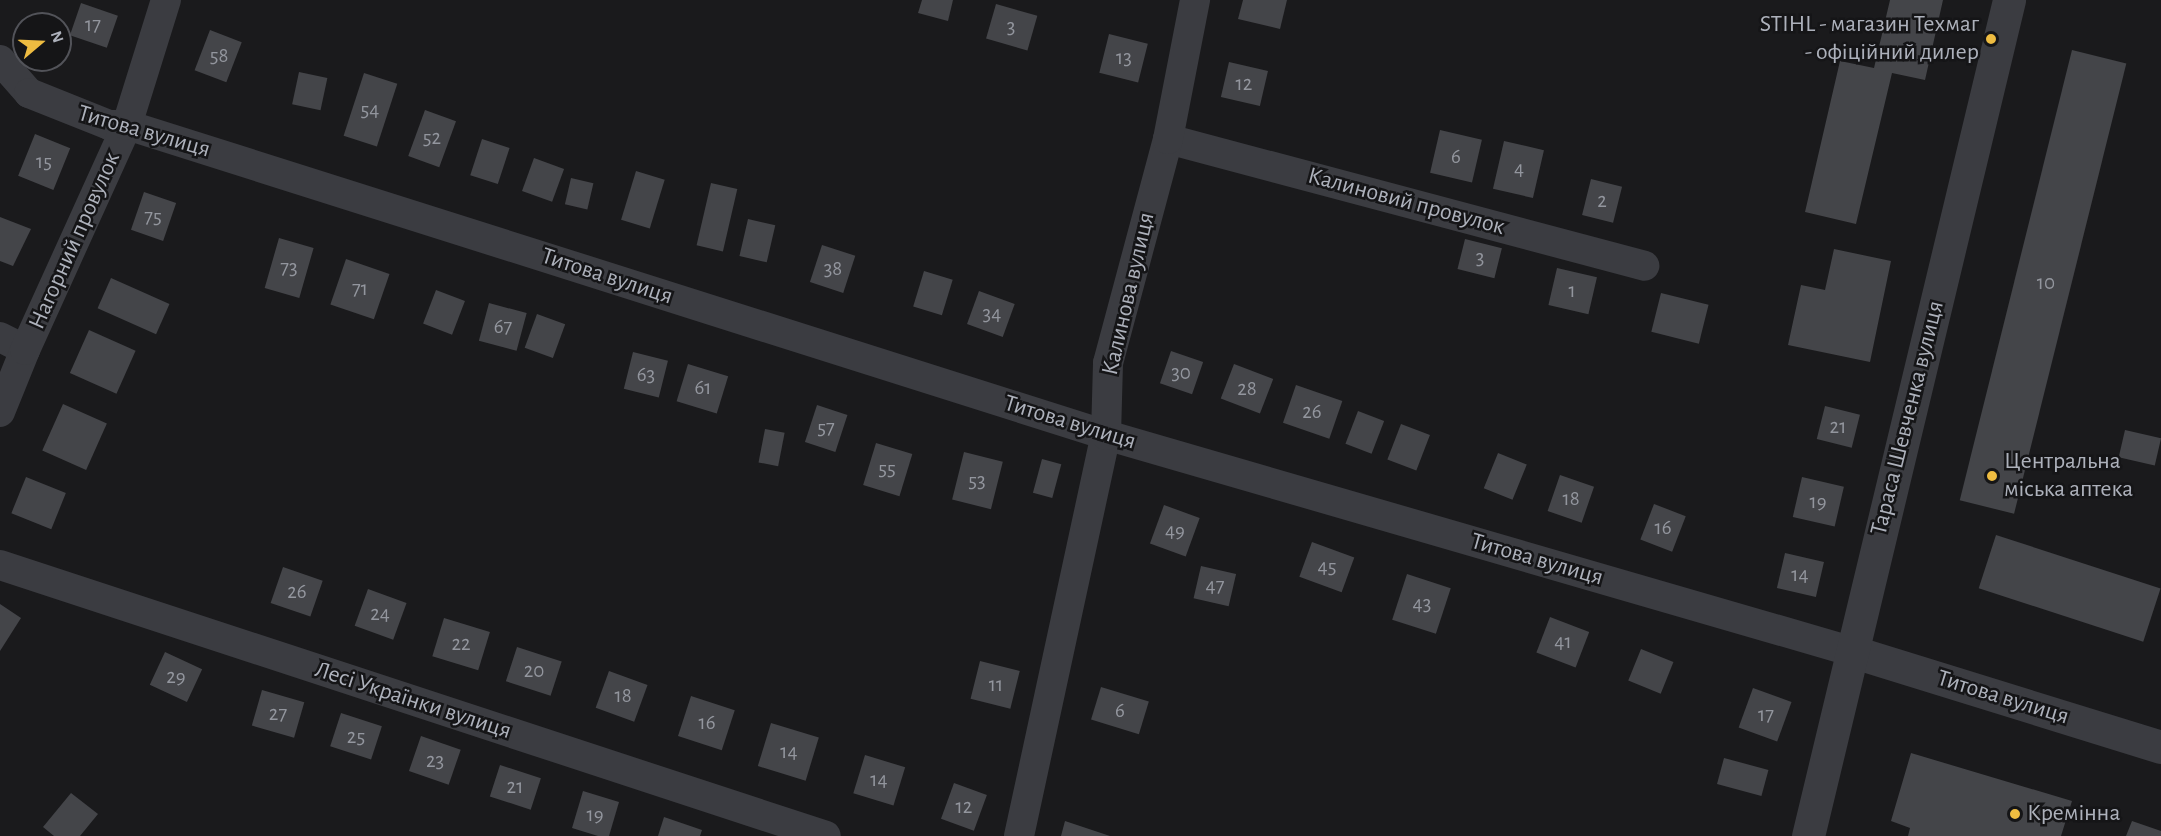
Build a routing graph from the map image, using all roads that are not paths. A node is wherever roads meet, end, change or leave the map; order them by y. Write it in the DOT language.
graph roads {
  1 [pos="166,0"];
  2 [pos="2009,0"];
  3 [pos="1187,2"];
  4 [pos="0,60"];
  5 [pos="127,125"];
  6 [pos="1168,139"];
  7 [pos="1644,266"];
  8 [pos="13,343"];
  9 [pos="0,412"];
  10 [pos="1106,435"];
  11 [pos="0,565"];
  12 [pos="1854,652"];
  13 [pos="2161,747"];
  14 [pos="826,836"];
  15 [pos="1019,836"];
  16 [pos="1808,836"];
  1 -- 5 [label="street, Нагорний провулок"];
  2 -- 12 [label="street, Тараса Шевченка вулиця"];
  3 -- 6 [label="street, Калинова вулиця"];
  4 -- 5 [label="street, Титова вулиця"];
  5 -- 8 [label="street, Нагорний провулок"];
  5 -- 10 [label="street, Титова вулиця"];
  6 -- 7 [label="street, Калиновий провулок"];
  6 -- 10 [label="street, Калинова вулиця"];
  8 -- 9 [label="street, Нагорний провулок"];
  10 -- 12 [label="street, Титова вулиця"];
  10 -- 15 [label="street, Калинова вулиця"];
  11 -- 14 [label="street, Лесі Українки вулиця"];
  12 -- 13 [label="street, Титова вулиця"];
  12 -- 16 [label="street, Тараса Шевченка вулиця"];
}
